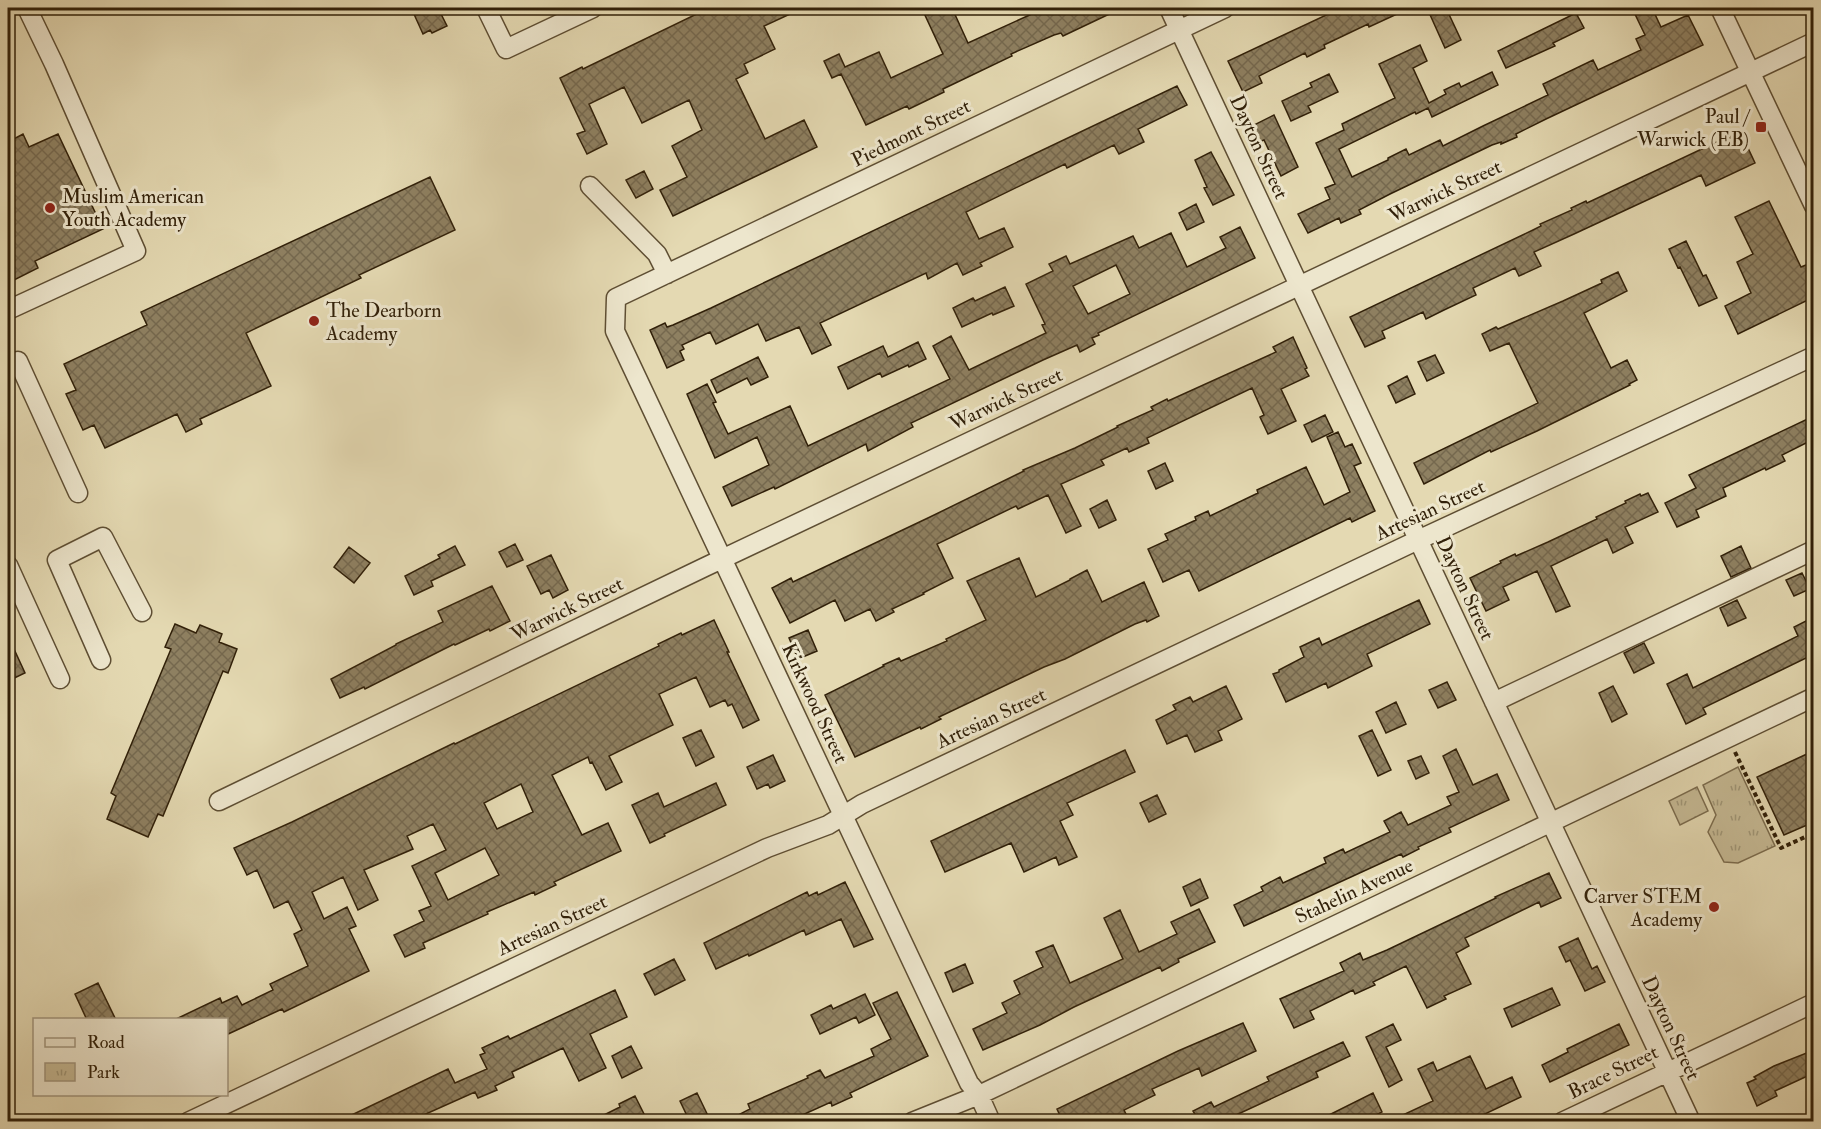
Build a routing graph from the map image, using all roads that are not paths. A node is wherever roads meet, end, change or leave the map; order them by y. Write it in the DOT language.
graph roads {
  1 [pos="27,8"];
  2 [pos="486,8"];
  3 [pos="593,8"];
  4 [pos="1169,8"];
  5 [pos="1225,8"];
  6 [pos="1720,8"];
  7 [pos="1179,29"];
  8 [pos="1814,42"];
  9 [pos="1750,72"];
  10 [pos="590,186"];
  11 [pos="1814,206"];
  12 [pos="667,274"];
  13 [pos="1299,285"];
  14 [pos="616,298"];
  15 [pos="8,310"];
  16 [pos="1814,356"];
  17 [pos="8,366"];
  18 [pos="78,493"];
  19 [pos="1418,540"];
  20 [pos="1814,550"];
  21 [pos="723,559"];
  22 [pos="8,566"];
  23 [pos="142,612"];
  24 [pos="101,660"];
  25 [pos="60,679"];
  26 [pos="1814,697"];
  27 [pos="1494,702"];
  28 [pos="219,801"];
  29 [pos="843,815"];
  30 [pos="1551,823"];
  31 [pos="1814,1003"];
  32 [pos="1667,1071"];
  33 [pos="979,1095"];
  34 [pos="189,1122"];
  35 [pos="912,1122"];
  36 [pos="991,1122"];
  37 [pos="1562,1122"];
  38 [pos="1690,1122"];
  1 -- 15 [label="street"];
  2 -- 3 [label="street"];
  4 -- 7 [label="street, Dayton Street"];
  5 -- 7 [label="street, Piedmont Street"];
  6 -- 9 [label="street"];
  7 -- 12 [label="street, Piedmont Street"];
  7 -- 13 [label="street, Dayton Street"];
  8 -- 9 [label="street, Warwick Street"];
  9 -- 11 [label="street"];
  9 -- 13 [label="street, Warwick Street"];
  10 -- 12 [label="street"];
  12 -- 14 [label="street, Piedmont Street"];
  13 -- 19 [label="street, Dayton Street"];
  13 -- 21 [label="street, Warwick Street"];
  14 -- 21 [label="street, Kirkwood Street"];
  16 -- 19 [label="street, Artesian Street"];
  17 -- 18 [label="street"];
  19 -- 27 [label="street, Dayton Street"];
  19 -- 29 [label="street, Artesian Street"];
  20 -- 27 [label="street"];
  21 -- 28 [label="street, Warwick Street"];
  21 -- 29 [label="street, Kirkwood Street"];
  22 -- 25 [label="street"];
  23 -- 24 [label="street"];
  26 -- 30 [label="street, Stahelin Avenue"];
  27 -- 30 [label="street, Dayton Street"];
  29 -- 33 [label="street, Kirkwood Street"];
  29 -- 34 [label="street, Artesian Street"];
  30 -- 32 [label="street, Dayton Street"];
  30 -- 33 [label="street, Stahelin Avenue"];
  31 -- 32 [label="street, Brace Street"];
  32 -- 37 [label="street, Brace Street"];
  32 -- 38 [label="street, Dayton Street"];
  33 -- 35 [label="street, Stahelin Avenue"];
  33 -- 36 [label="street, Kirkwood Street"];
}
